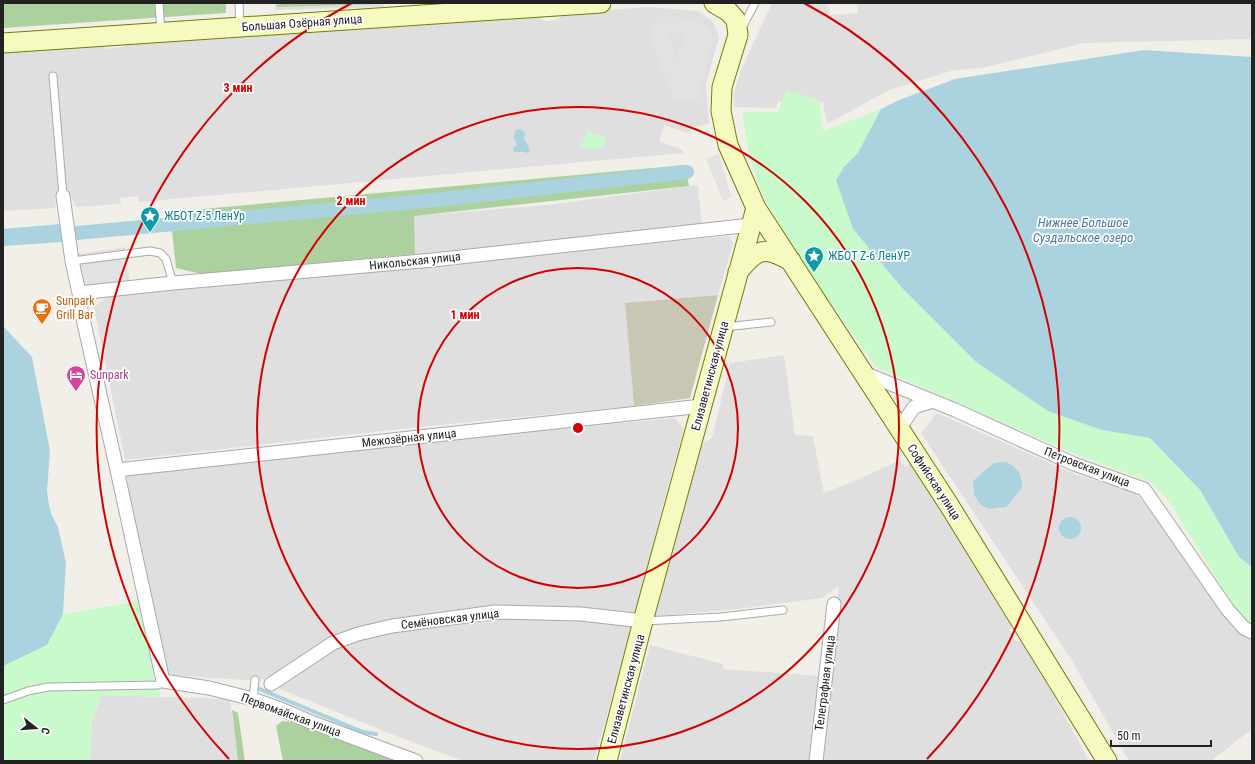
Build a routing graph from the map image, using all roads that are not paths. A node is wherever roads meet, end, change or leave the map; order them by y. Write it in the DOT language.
graph roads {
  1 [pos="159,3"];
  2 [pos="239,3"];
  3 [pos="601,3"];
  4 [pos="714,3"];
  5 [pos="755,3"];
  6 [pos="479,7"];
  7 [pos="240,27"];
  8 [pos="161,32"];
  9 [pos="738,35"];
  10 [pos="3,43"];
  11 [pos="53,76"];
  12 [pos="63,196"];
  13 [pos="753,216"];
  14 [pos="71,255"];
  15 [pos="790,261"];
  16 [pos="738,272"];
  17 [pos="173,283"];
  18 [pos="79,293"];
  19 [pos="771,322"];
  20 [pos="723,328"];
  21 [pos="864,373"];
  22 [pos="933,401"];
  23 [pos="702,406"];
  24 [pos="899,429"];
  25 [pos="117,470"];
  26 [pos="834,604"];
  27 [pos="783,610"];
  28 [pos="643,621"];
  29 [pos="1252,632"];
  30 [pos="255,680"];
  31 [pos="163,681"];
  32 [pos="271,684"];
  33 [pos="253,699"];
  34 [pos="3,700"];
  35 [pos="416,761"];
  36 [pos="607,761"];
  37 [pos="816,761"];
  38 [pos="1107,761"];
  1 -- 8 [label="lane"];
  2 -- 7 [label="lane"];
  3 -- 6 [label="street, Большая Озёрная улица"];
  4 -- 9 [label="street"];
  5 -- 9 [label="lane"];
  6 -- 7 [label="street, Большая Озёрная улица"];
  7 -- 8 [label="street, Большая Озёрная улица"];
  8 -- 10 [label="street, Большая Озёрная улица"];
  9 -- 13 [label="street"];
  11 -- 12 [label="lane"];
  12 -- 14 [label="street"];
  13 -- 15 [label="street, Софийская улица"];
  13 -- 16 [label="street, Елизаветинская улица"];
  13 -- 17 [label="street, Никольская улица"];
  14 -- 17 [label="lane"];
  14 -- 18 [label="street"];
  15 -- 16 [label="street"];
  15 -- 21 [label="street, Софийская улица"];
  16 -- 20 [label="street, Елизаветинская улица"];
  17 -- 18 [label="street, Никольская улица"];
  18 -- 25 [label="street"];
  19 -- 20 [label="lane"];
  20 -- 23 [label="street, Елизаветинская улица"];
  21 -- 22 [label="street, Петровская улица"];
  21 -- 24 [label="street, Софийская улица"];
  22 -- 24 [label="street"];
  22 -- 29 [label="street, Петровская улица"];
  23 -- 25 [label="street, Межозёрная улица"];
  23 -- 28 [label="street, Елизаветинская улица"];
  24 -- 38 [label="street, Софийская улица"];
  25 -- 31 [label="street"];
  26 -- 37 [label="street, Телеграфная улица"];
  27 -- 28 [label="lane"];
  28 -- 32 [label="street, Семёновская улица"];
  28 -- 36 [label="street, Елизаветинская улица"];
  30 -- 33 [label="lane"];
  31 -- 33 [label="street, Первомайская улица"];
  31 -- 34 [label="lane"];
  33 -- 35 [label="street, Первомайская улица"];
}
